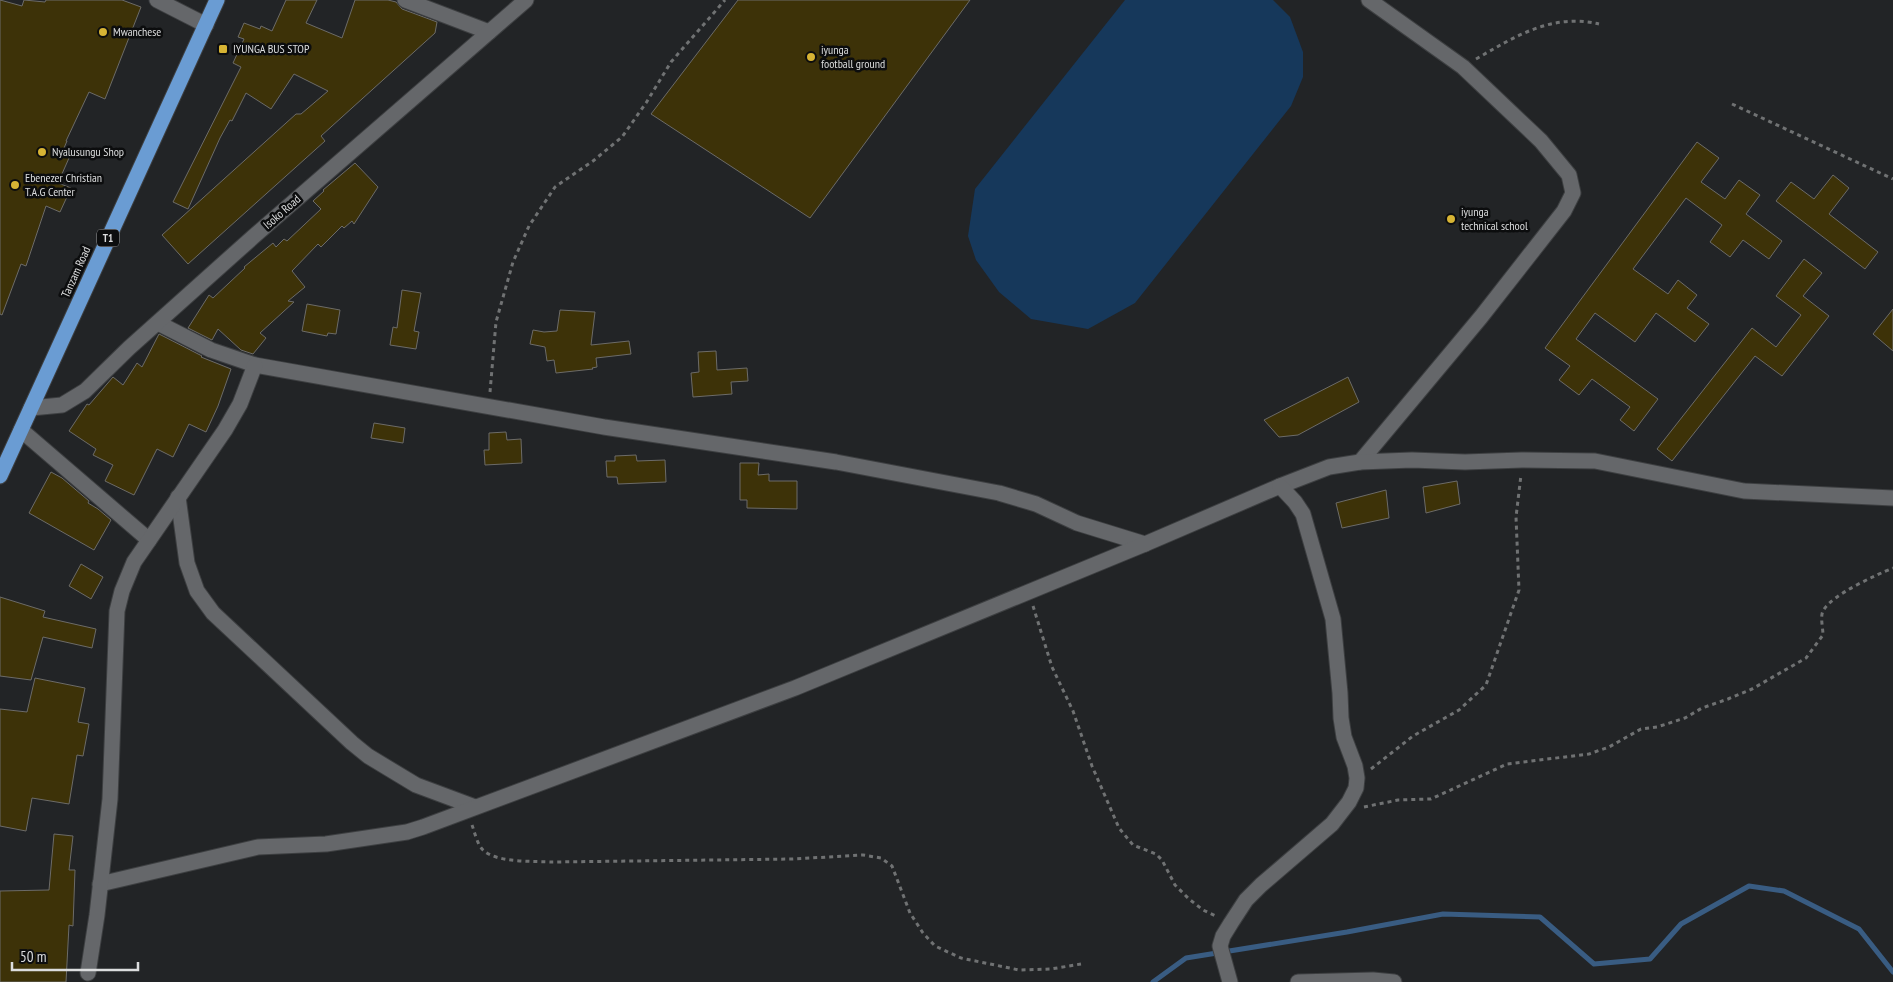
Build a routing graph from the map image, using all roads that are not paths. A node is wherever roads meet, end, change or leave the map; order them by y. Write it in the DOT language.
graph roads {
  1 [pos="157,0"];
  2 [pos="217,0"];
  3 [pos="405,0"];
  4 [pos="526,0"];
  5 [pos="1369,0"];
  6 [pos="206,25"];
  7 [pos="489,32"];
  8 [pos="158,323"];
  9 [pos="255,365"];
  10 [pos="31,408"];
  11 [pos="21,430"];
  12 [pos="1360,462"];
  13 [pos="0,476"];
  14 [pos="1280,486"];
  15 [pos="178,497"];
  16 [pos="1893,498"];
  17 [pos="149,540"];
  18 [pos="1144,544"];
  19 [pos="471,809"];
  20 [pos="100,884"];
  21 [pos="88,972"];
  22 [pos="1228,978"];
  23 [pos="1298,982"];
  24 [pos="1394,982"];
  1 -- 6 [label="street"];
  2 -- 6 [label="highway, Tanzam Road / T1"];
  3 -- 7 [label="street"];
  4 -- 7 [label="street, Isoko Road"];
  5 -- 12 [label="street"];
  6 -- 10 [label="highway, Tanzam Road / T1"];
  7 -- 8 [label="street, Isoko Road"];
  8 -- 9 [label="street"];
  8 -- 10 [label="street, Isoko Road"];
  9 -- 15 [label="street"];
  9 -- 18 [label="street"];
  10 -- 11 [label="highway, Tanzam Road / T1"];
  11 -- 13 [label="highway, Tanzam Road / T1"];
  11 -- 17 [label="street"];
  12 -- 14 [label="street"];
  12 -- 16 [label="street"];
  14 -- 18 [label="street"];
  14 -- 22 [label="street"];
  15 -- 17 [label="street"];
  15 -- 19 [label="street"];
  17 -- 20 [label="street"];
  18 -- 19 [label="street"];
  19 -- 20 [label="street"];
  20 -- 21 [label="street"];
  23 -- 24 [label="street"];
}
